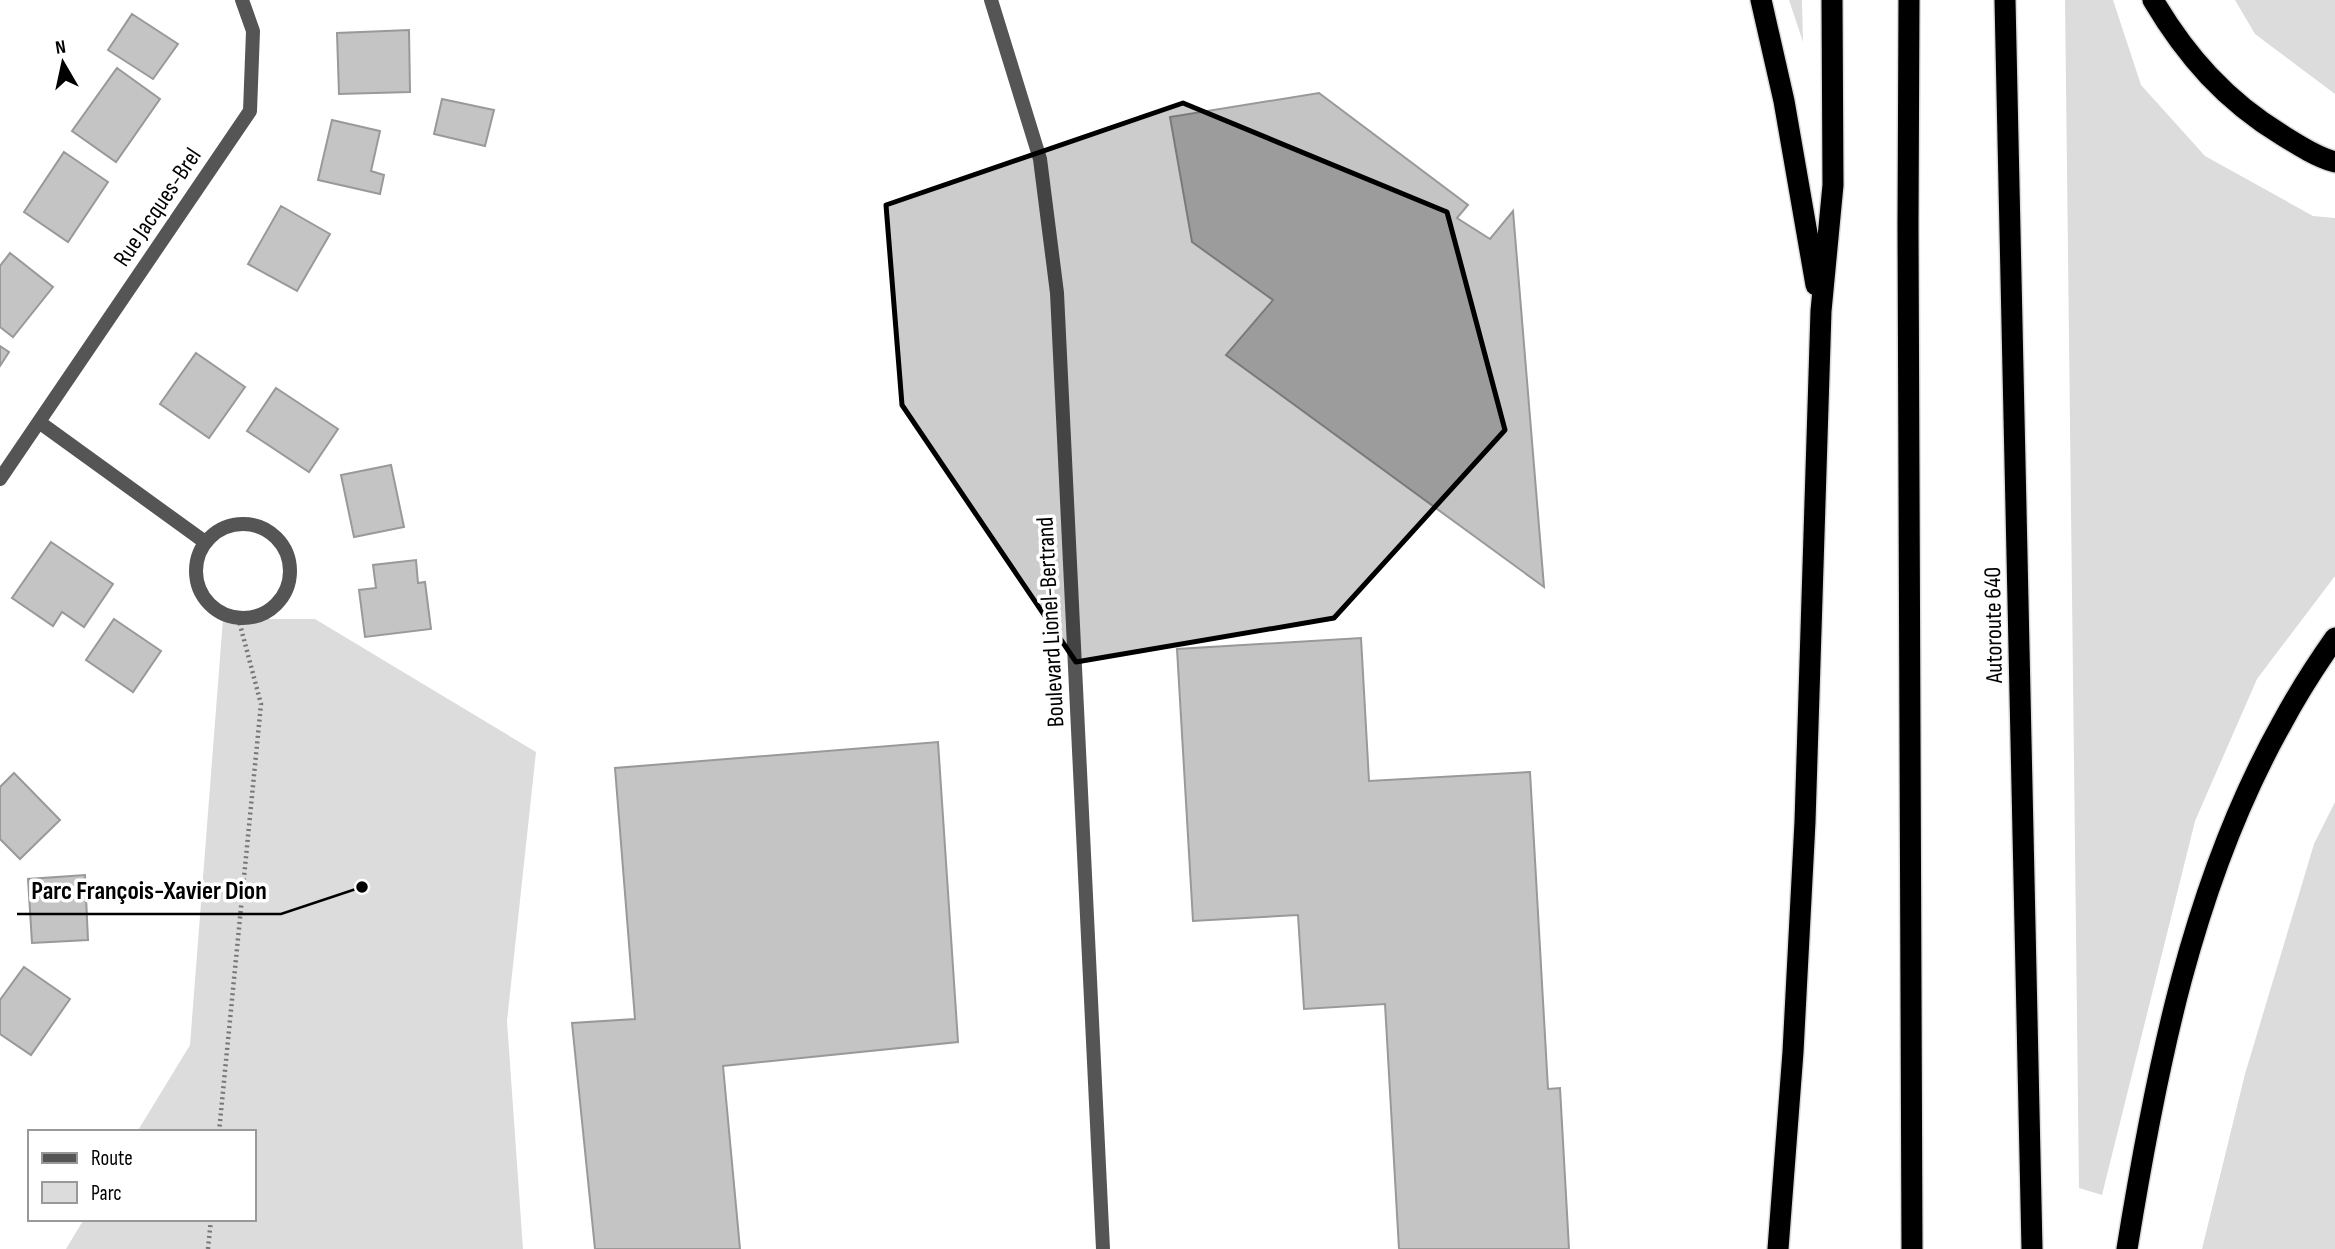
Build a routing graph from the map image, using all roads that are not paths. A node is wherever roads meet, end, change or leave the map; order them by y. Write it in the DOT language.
graph roads {
  1 [pos="242,0"];
  2 [pos="990,0"];
  3 [pos="1761,0"];
  4 [pos="1832,0"];
  5 [pos="1909,0"];
  6 [pos="2005,0"];
  7 [pos="2153,0"];
  8 [pos="2335,162"];
  9 [pos="1821,311"];
  10 [pos="39,422"];
  11 [pos="0,479"];
  12 [pos="205,542"];
  13 [pos="2335,638"];
  14 [pos="1103,1249"];
  15 [pos="1778,1249"];
  16 [pos="1912,1249"];
  17 [pos="2032,1249"];
  18 [pos="2127,1249"];
  1 -- 10 [label="street, Rue Jacques-Brel"];
  2 -- 14 [label="street, Boulevard Lionel-Bertrand"];
  3 -- 9 [label="highway"];
  4 -- 9 [label="highway"];
  5 -- 16 [label="highway"];
  6 -- 17 [label="highway, Autoroute 640"];
  7 -- 8 [label="highway"];
  9 -- 15 [label="highway"];
  10 -- 11 [label="street, Rue Jacques-Brel"];
  10 -- 12 [label="street"];
  12 -- 12 [label="street"];
  13 -- 18 [label="highway"];
}
